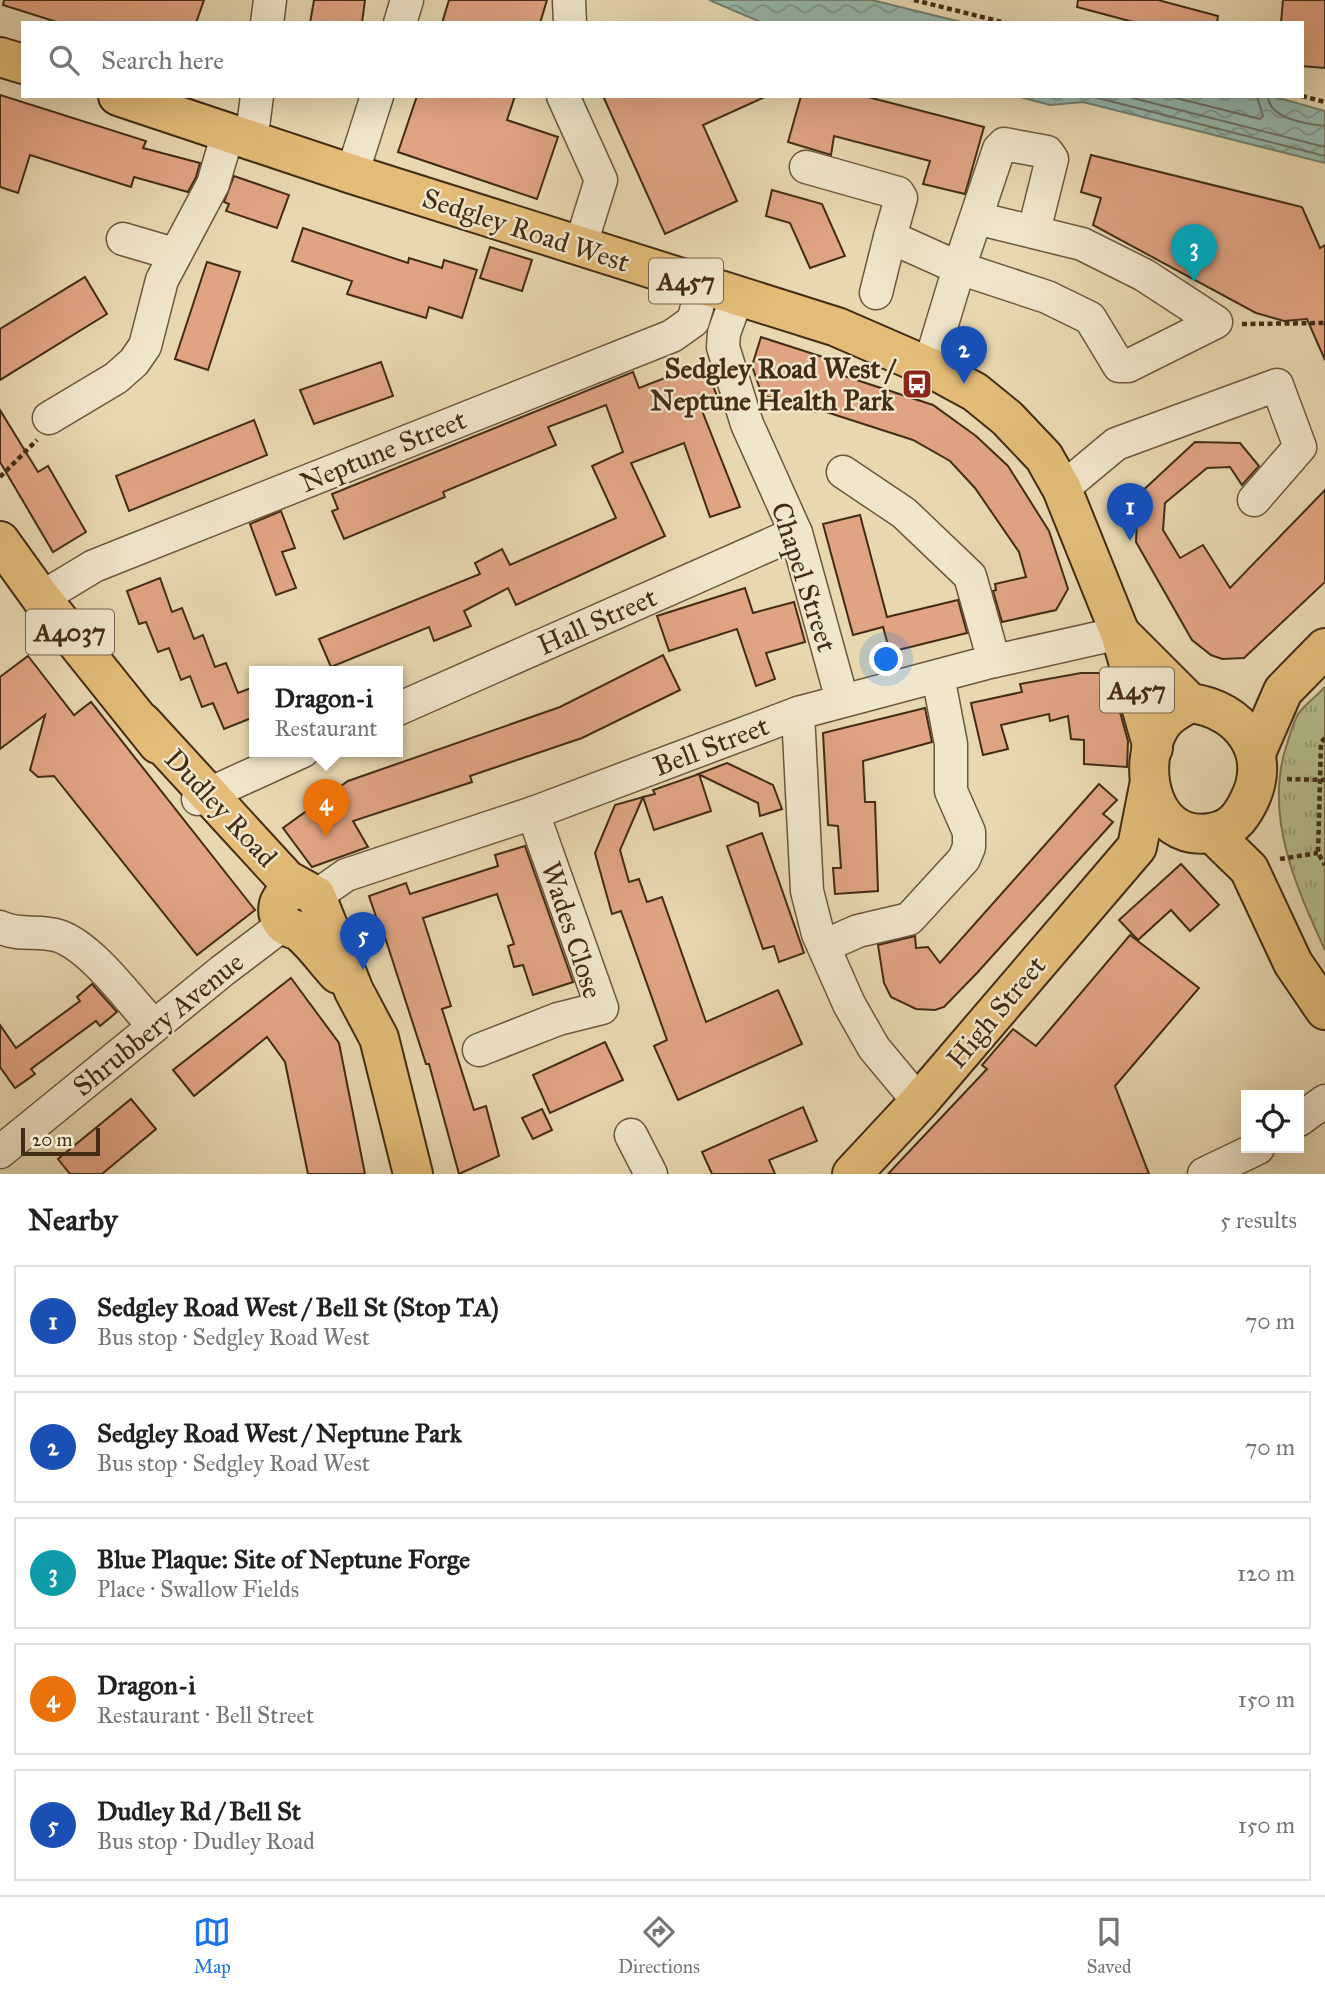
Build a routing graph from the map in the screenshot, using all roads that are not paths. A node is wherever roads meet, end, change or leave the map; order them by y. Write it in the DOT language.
graph roads {
  1 [pos="270,0"];
  2 [pos="407,0"];
  3 [pos="569,0"];
  4 [pos="267,21"];
  5 [pos="401,21"];
  6 [pos="570,21"];
  7 [pos="0,57"];
  8 [pos="21,63"];
  9 [pos="124,98"];
  10 [pos="256,98"];
  11 [pos="376,98"];
  12 [pos="565,98"];
  13 [pos="240,137"];
  14 [pos="806,167"];
  15 [pos="352,174"];
  16 [pos="976,218"];
  17 [pos="1034,231"];
  18 [pos="890,237"];
  19 [pos="123,239"];
  20 [pos="580,247"];
  21 [pos="174,254"];
  22 [pos="959,268"];
  23 [pos="720,292"];
  24 [pos="876,293"];
  25 [pos="929,366"];
  26 [pos="49,418"];
  27 [pos="843,472"];
  28 [pos="1062,489"];
  29 [pos="1254,500"];
  30 [pos="796,533"];
  31 [pos="0,541"];
  32 [pos="41,598"];
  33 [pos="1120,633"];
  34 [pos="1325,648"];
  35 [pos="994,662"];
  36 [pos="938,676"];
  37 [pos="1283,691"];
  38 [pos="842,700"];
  39 [pos="1200,704"];
  40 [pos="403,707"];
  41 [pos="798,713"];
  42 [pos="1153,748"];
  43 [pos="290,757"];
  44 [pos="1265,774"];
  45 [pos="1149,786"];
  46 [pos="203,797"];
  47 [pos="533,813"];
  48 [pos="1197,832"];
  49 [pos="1137,847"];
  50 [pos="1265,864"];
  51 [pos="300,909"];
  52 [pos="0,927"];
  53 [pos="824,946"];
  54 [pos="1325,1010"];
  55 [pos="154,1026"];
  56 [pos="479,1050"];
  57 [pos="1325,1101"];
  58 [pos="919,1102"];
  59 [pos="1304,1116"];
  60 [pos="631,1135"];
  61 [pos="0,1152"];
  62 [pos="1248,1153"];
  63 [pos="413,1174"];
  64 [pos="652,1174"];
  65 [pos="852,1174"];
  66 [pos="1204,1174"];
  1 -- 4 [label="street"];
  2 -- 5 [label="street"];
  3 -- 6 [label="street"];
  7 -- 8 [label="main road"];
  9 -- 13 [label="main road, Sedgley Road West / A457"];
  10 -- 13 [label="street"];
  11 -- 15 [label="street"];
  12 -- 20 [label="street"];
  13 -- 15 [label="main road, Sedgley Road West / A457"];
  13 -- 21 [label="street"];
  14 -- 18 [label="street"];
  15 -- 20 [label="main road, Sedgley Road West / A457"];
  16 -- 17 [label="street"];
  16 -- 17 [label="street"];
  16 -- 22 [label="street"];
  17 -- 22 [label="street"];
  18 -- 22 [label="street"];
  18 -- 24 [label="street"];
  19 -- 21 [label="street"];
  20 -- 23 [label="main road, Sedgley Road West / A457"];
  21 -- 26 [label="street"];
  22 -- 25 [label="street"];
  23 -- 25 [label="main road, Sedgley Road West / A457"];
  23 -- 30 [label="street, Chapel Street"];
  23 -- 32 [label="street, Neptune Street"];
  25 -- 28 [label="main road, Sedgley Road West / A457"];
  27 -- 35 [label="street"];
  28 -- 29 [label="street"];
  28 -- 33 [label="main road, Sedgley Road West / A457"];
  30 -- 38 [label="street, Chapel Street"];
  30 -- 40 [label="street, Hall Street"];
  31 -- 32 [label="main road, Dudley Road / A4037"];
  32 -- 46 [label="main road, Dudley Road / A4037"];
  33 -- 35 [label="street, Bell Street"];
  33 -- 39 [label="main road, Sedgley Road West / A457"];
  33 -- 42 [label="main road, Sedgley Road West / A457"];
  34 -- 37 [label="main road"];
  35 -- 36 [label="street, Bell Street"];
  36 -- 38 [label="street, Bell Street"];
  36 -- 53 [label="street"];
  37 -- 39 [label="main road"];
  37 -- 44 [label="main road"];
  38 -- 41 [label="street, Bell Street"];
  39 -- 42 [label="main road, A457"];
  39 -- 44 [label="main road, A457"];
  41 -- 47 [label="street, Bell Street"];
  41 -- 53 [label="street"];
  42 -- 45 [label="main road, A457"];
  43 -- 46 [label="street"];
  44 -- 48 [label="main road"];
  44 -- 50 [label="main road, A457"];
  45 -- 48 [label="main road, A457"];
  45 -- 49 [label="main road, High Street"];
  46 -- 51 [label="main road, Dudley Road / A4037"];
  47 -- 51 [label="street, Bell Street"];
  47 -- 56 [label="street, Wades Close"];
  48 -- 49 [label="main road, High Street"];
  48 -- 50 [label="main road, A457"];
  49 -- 58 [label="main road, High Street"];
  50 -- 54 [label="main road, A457"];
  51 -- 55 [label="street, Shrubbery Avenue"];
  51 -- 63 [label="main road"];
  52 -- 55 [label="street"];
  53 -- 58 [label="street"];
  55 -- 61 [label="street, Shrubbery Avenue"];
  57 -- 59 [label="street"];
  58 -- 65 [label="main road, High Street"];
  60 -- 64 [label="street"];
  62 -- 66 [label="street"];
}
